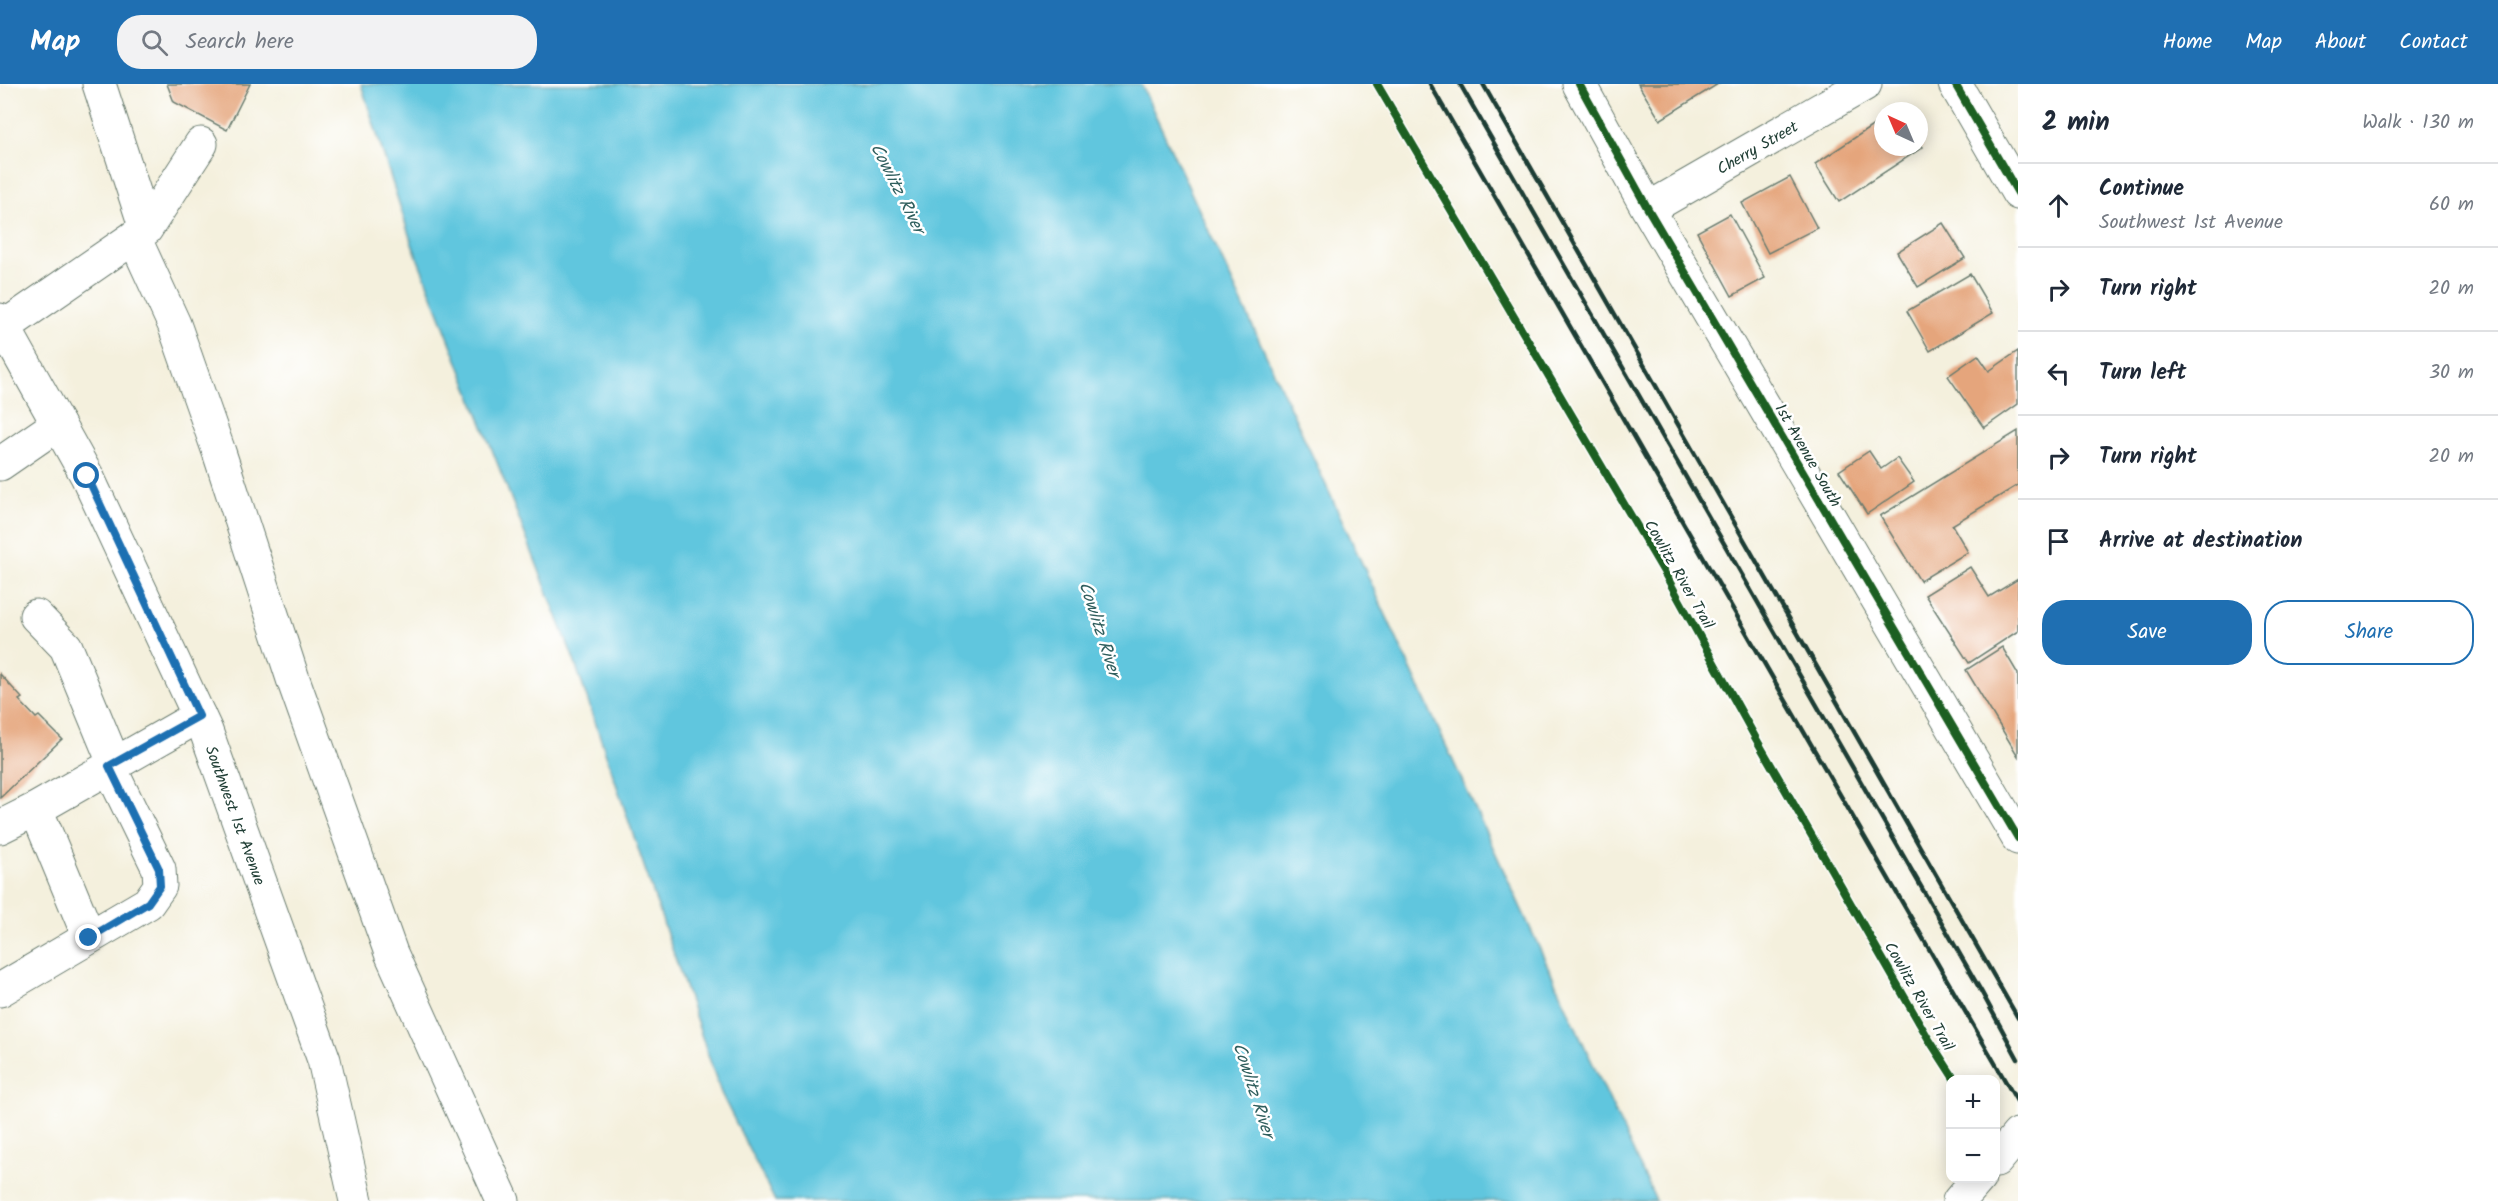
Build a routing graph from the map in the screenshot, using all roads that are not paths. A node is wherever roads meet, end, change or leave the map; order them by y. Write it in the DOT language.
graph roads {
  1 [pos="99,84"];
  2 [pos="1579,84"];
  3 [pos="1865,84"];
  4 [pos="1955,84"];
  5 [pos="201,144"];
  6 [pos="2018,193"];
  7 [pos="1648,209"];
  8 [pos="140,233"];
  9 [pos="2,323"];
  10 [pos="58,424"];
  11 [pos="0,464"];
  12 [pos="36,616"];
  13 [pos="199,716"];
  14 [pos="112,764"];
  15 [pos="36,809"];
  16 [pos="0,826"];
  17 [pos="2018,838"];
  18 [pos="89,938"];
  19 [pos="0,990"];
  20 [pos="2018,1135"];
  21 [pos="2000,1155"];
  22 [pos="1975,1183"];
  23 [pos="356,1201"];
  24 [pos="503,1201"];
  25 [pos="1959,1201"];
  1 -- 8 [label="street"];
  2 -- 7 [label="street, 1st Avenue South"];
  3 -- 7 [label="street, Cherry Street"];
  4 -- 6 [label="street"];
  5 -- 8 [label="street"];
  7 -- 17 [label="street, 1st Avenue South"];
  8 -- 9 [label="street"];
  8 -- 24 [label="street"];
  9 -- 10 [label="street, Southwest 1st Avenue"];
  10 -- 11 [label="street"];
  10 -- 13 [label="street, Southwest 1st Avenue"];
  12 -- 14 [label="street"];
  13 -- 14 [label="street"];
  13 -- 23 [label="street, Southwest 1st Avenue"];
  14 -- 15 [label="street"];
  14 -- 18 [label="street"];
  15 -- 16 [label="street"];
  15 -- 18 [label="street"];
  18 -- 19 [label="street"];
  20 -- 21 [label="street"];
  22 -- 25 [label="street"];
}
